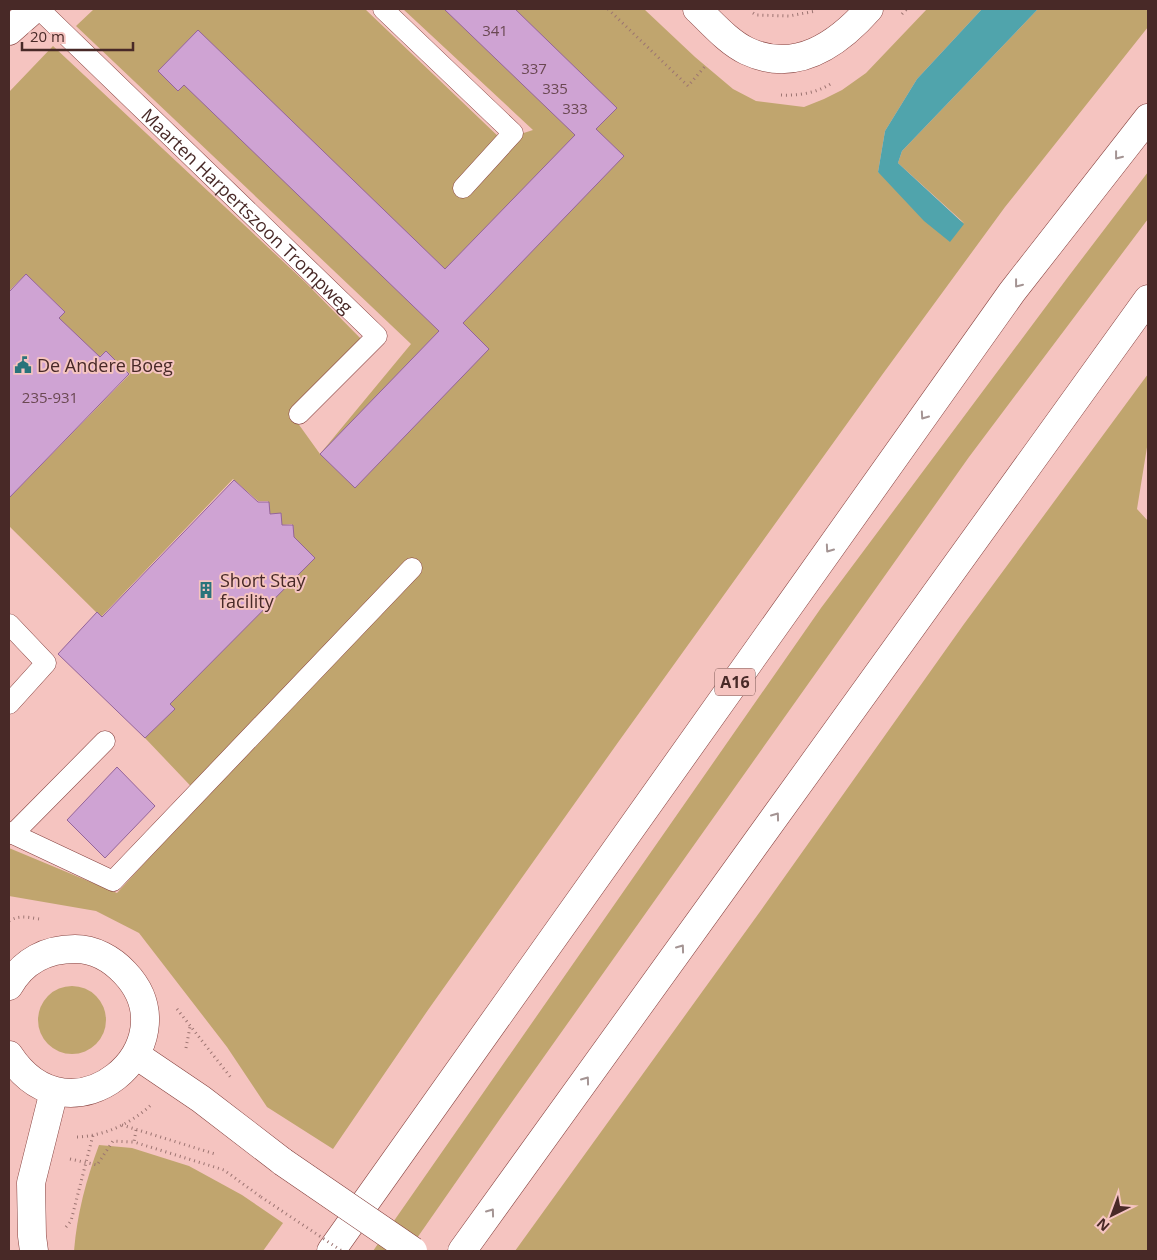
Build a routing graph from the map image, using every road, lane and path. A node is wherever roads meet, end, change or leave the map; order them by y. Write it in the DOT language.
graph roads {
  1 [pos="34,9"];
  2 [pos="39,9"];
  3 [pos="383,9"];
  4 [pos="608,9"];
  5 [pos="697,9"];
  6 [pos="821,9"];
  7 [pos="869,9"];
  8 [pos="751,12"];
  9 [pos="9,31"];
  10 [pos="711,60"];
  11 [pos="1148,118"];
  12 [pos="463,188"];
  13 [pos="1148,299"];
  14 [pos="299,414"];
  15 [pos="412,568"];
  16 [pos="9,624"];
  17 [pos="9,704"];
  18 [pos="105,741"];
  19 [pos="11,833"];
  20 [pos="11,976"];
  21 [pos="9,1055"];
  22 [pos="136,1055"];
  23 [pos="54,1091"];
  24 [pos="122,1125"];
  25 [pos="136,1130"];
  26 [pos="93,1135"];
  27 [pos="216,1154"];
  28 [pos="65,1228"];
  29 [pos="34,1251"];
  30 [pos="331,1251"];
  31 [pos="342,1251"];
  32 [pos="414,1251"];
  33 [pos="462,1251"];
  1 -- 9 [label="main road"];
  2 -- 14 [label="lane, Maarten Harpertszoon Trompweg"];
  3 -- 12 [label="lane"];
  4 -- 10 [label="path"];
  5 -- 7 [label="main road"];
  6 -- 8 [label="path"];
  11 -- 30 [label="main road, A16, one-way"];
  33 -- 13 [label="main road, one-way"];
  15 -- 19 [label="lane"];
  16 -- 17 [label="lane"];
  18 -- 19 [label="lane"];
  20 -- 22 [label="main road"];
  21 -- 23 [label="main road"];
  22 -- 23 [label="main road"];
  22 -- 32 [label="main road, bridge"];
  23 -- 29 [label="main road"];
  24 -- 25 [label="path"];
  25 -- 27 [label="path"];
  25 -- 31 [label="path, bridge"];
  26 -- 28 [label="path"];
}
